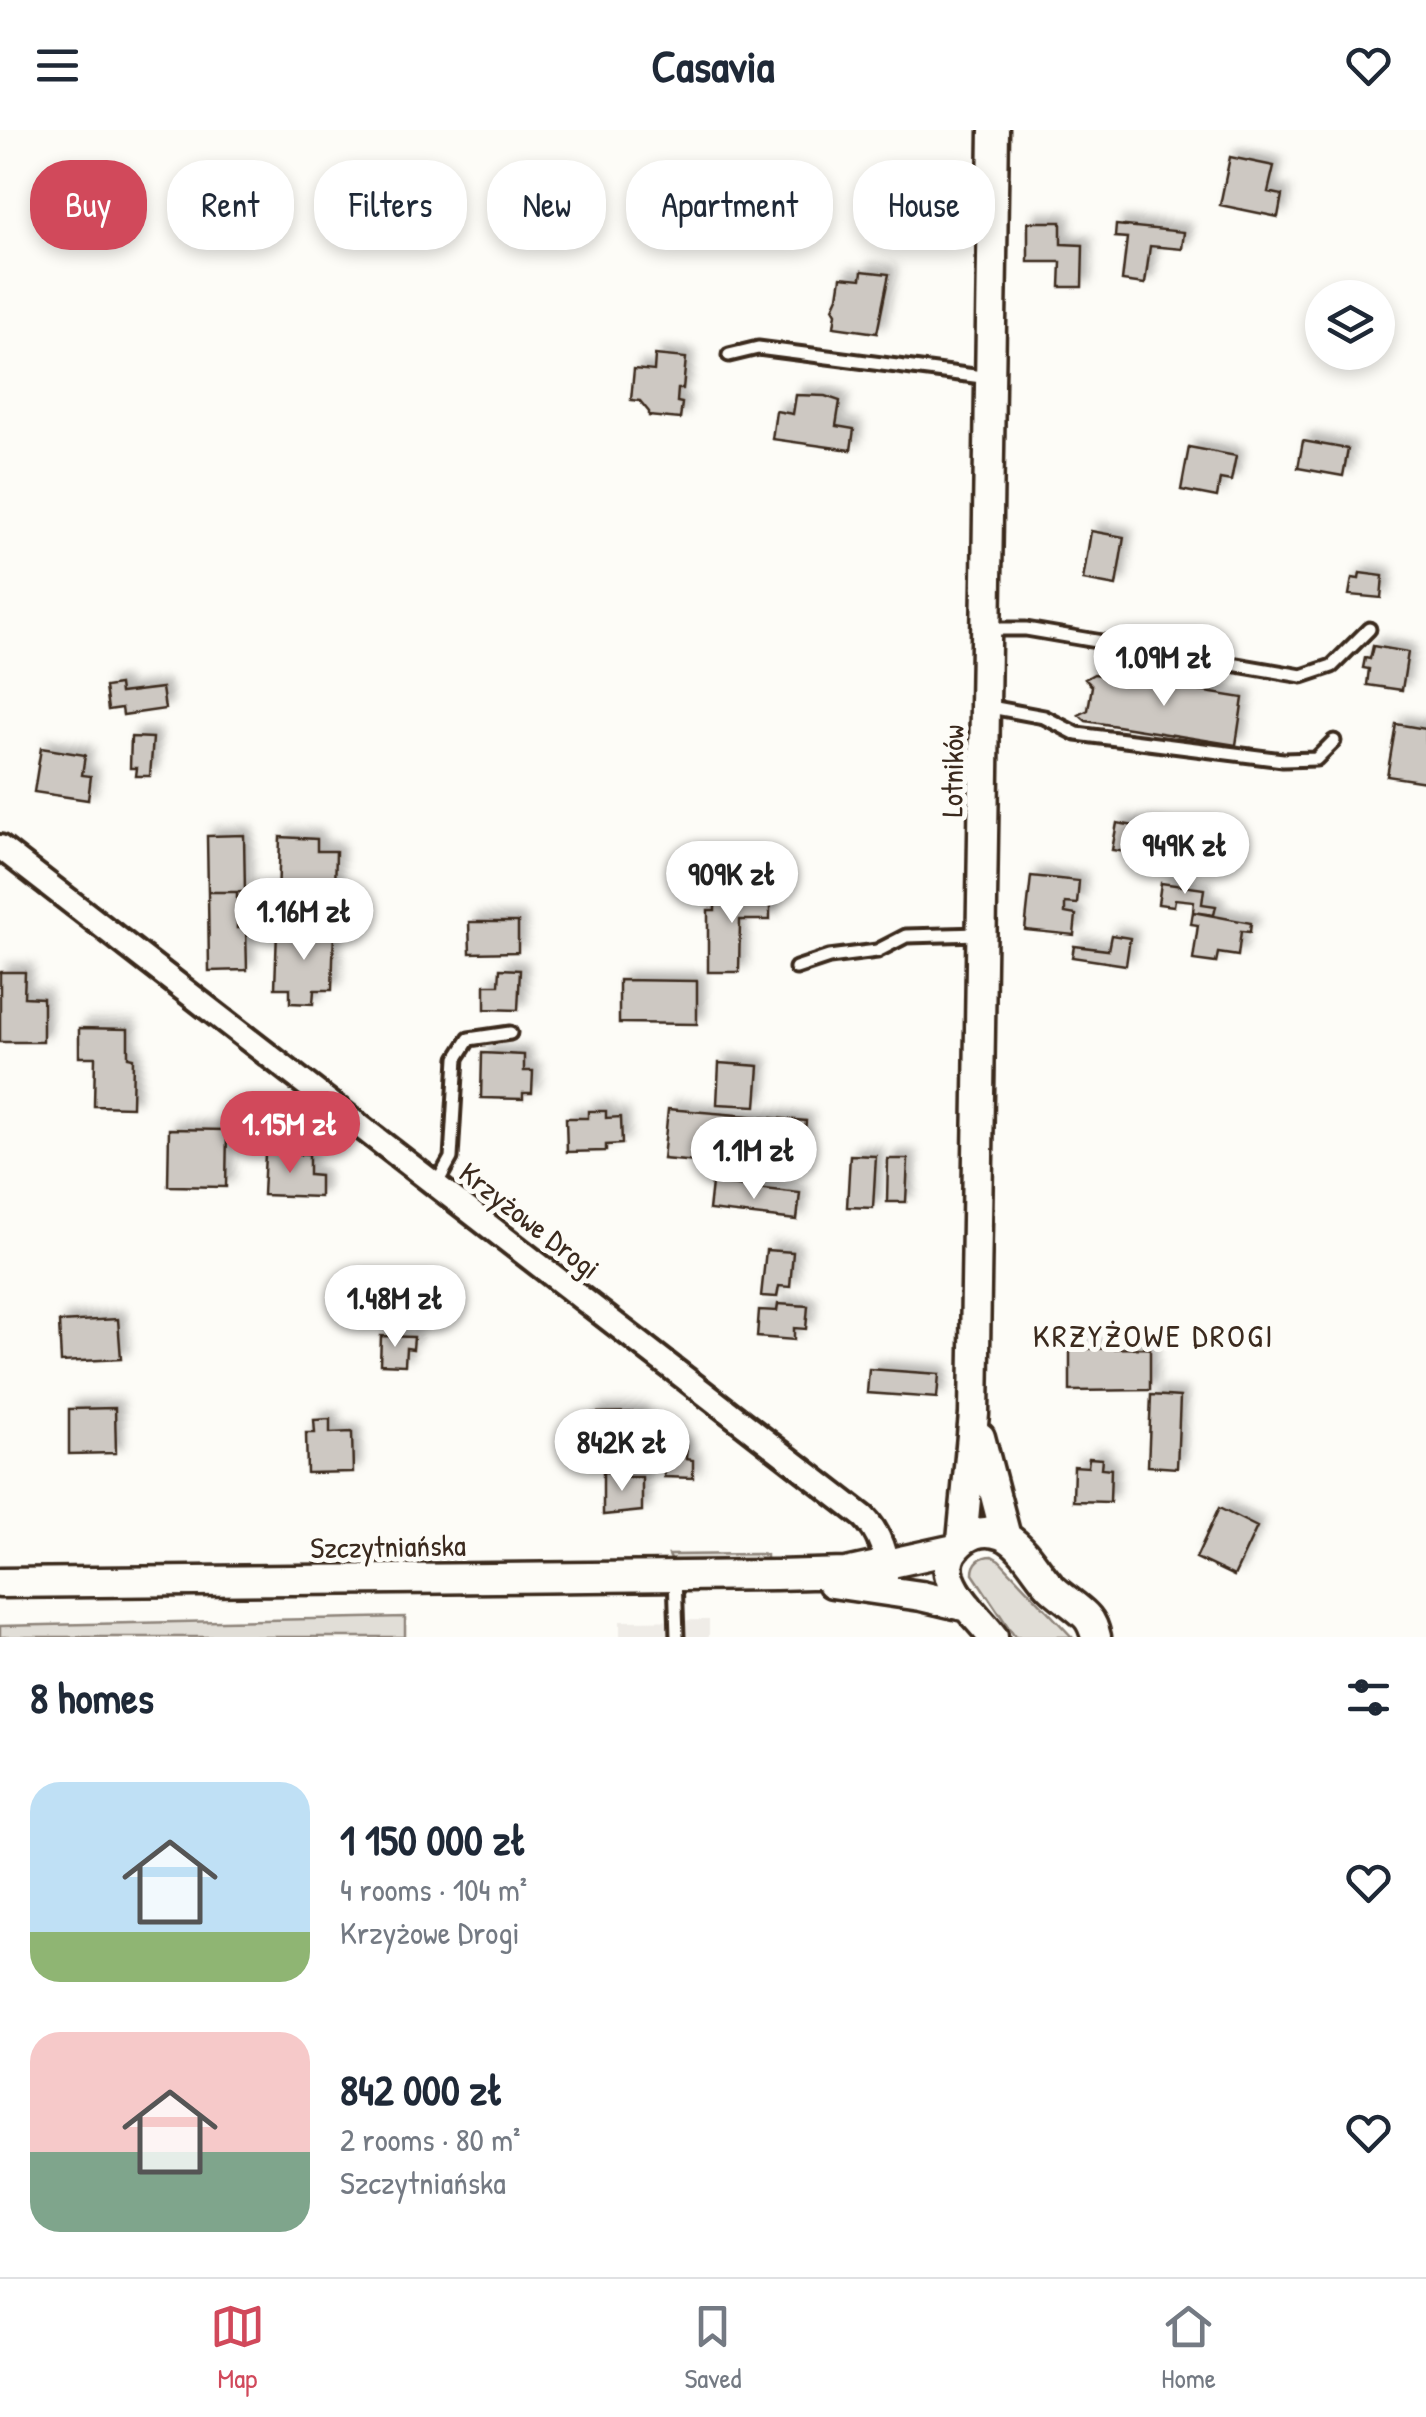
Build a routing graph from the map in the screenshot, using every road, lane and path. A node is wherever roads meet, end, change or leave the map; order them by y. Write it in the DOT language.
graph roads {
  1 [pos="994,130"];
  2 [pos="729,355"];
  3 [pos="990,378"];
  4 [pos="1369,629"];
  5 [pos="986,630"];
  6 [pos="985,706"];
  7 [pos="1334,740"];
  8 [pos="0,847"];
  9 [pos="982,934"];
  10 [pos="796,968"];
  11 [pos="510,1033"];
  12 [pos="436,1185"];
  13 [pos="974,1414"];
  14 [pos="1006,1536"];
  15 [pos="959,1545"];
  16 [pos="676,1576"];
  17 [pos="886,1578"];
  18 [pos="0,1583"];
  19 [pos="968,1608"];
  20 [pos="1094,1630"];
  21 [pos="677,1637"];
  22 [pos="993,1637"];
  23 [pos="1116,1637"];
  1 -- 3 [label="street, Lotników"];
  2 -- 3 [label="lane"];
  3 -- 5 [label="street, Lotników"];
  4 -- 5 [label="lane"];
  5 -- 6 [label="street, Lotników"];
  6 -- 7 [label="lane"];
  6 -- 9 [label="street, Lotników"];
  8 -- 12 [label="street, Krzyżowe Drogi"];
  9 -- 10 [label="lane"];
  9 -- 13 [label="street, Lotników"];
  11 -- 12 [label="lane"];
  12 -- 17 [label="street, Krzyżowe Drogi"];
  13 -- 14 [label="street, Lotników"];
  13 -- 15 [label="street, Lotników"];
  14 -- 15 [label="street, Szczytniańska"];
  14 -- 20 [label="street"];
  15 -- 17 [label="street, Szczytniańska"];
  15 -- 19 [label="street, Lotników"];
  16 -- 17 [label="street, Szczytniańska"];
  16 -- 18 [label="street, Szczytniańska"];
  16 -- 21 [label="lane"];
  17 -- 19 [label="street, Szczytniańska"];
  19 -- 22 [label="street"];
  20 -- 23 [label="street"];
}
